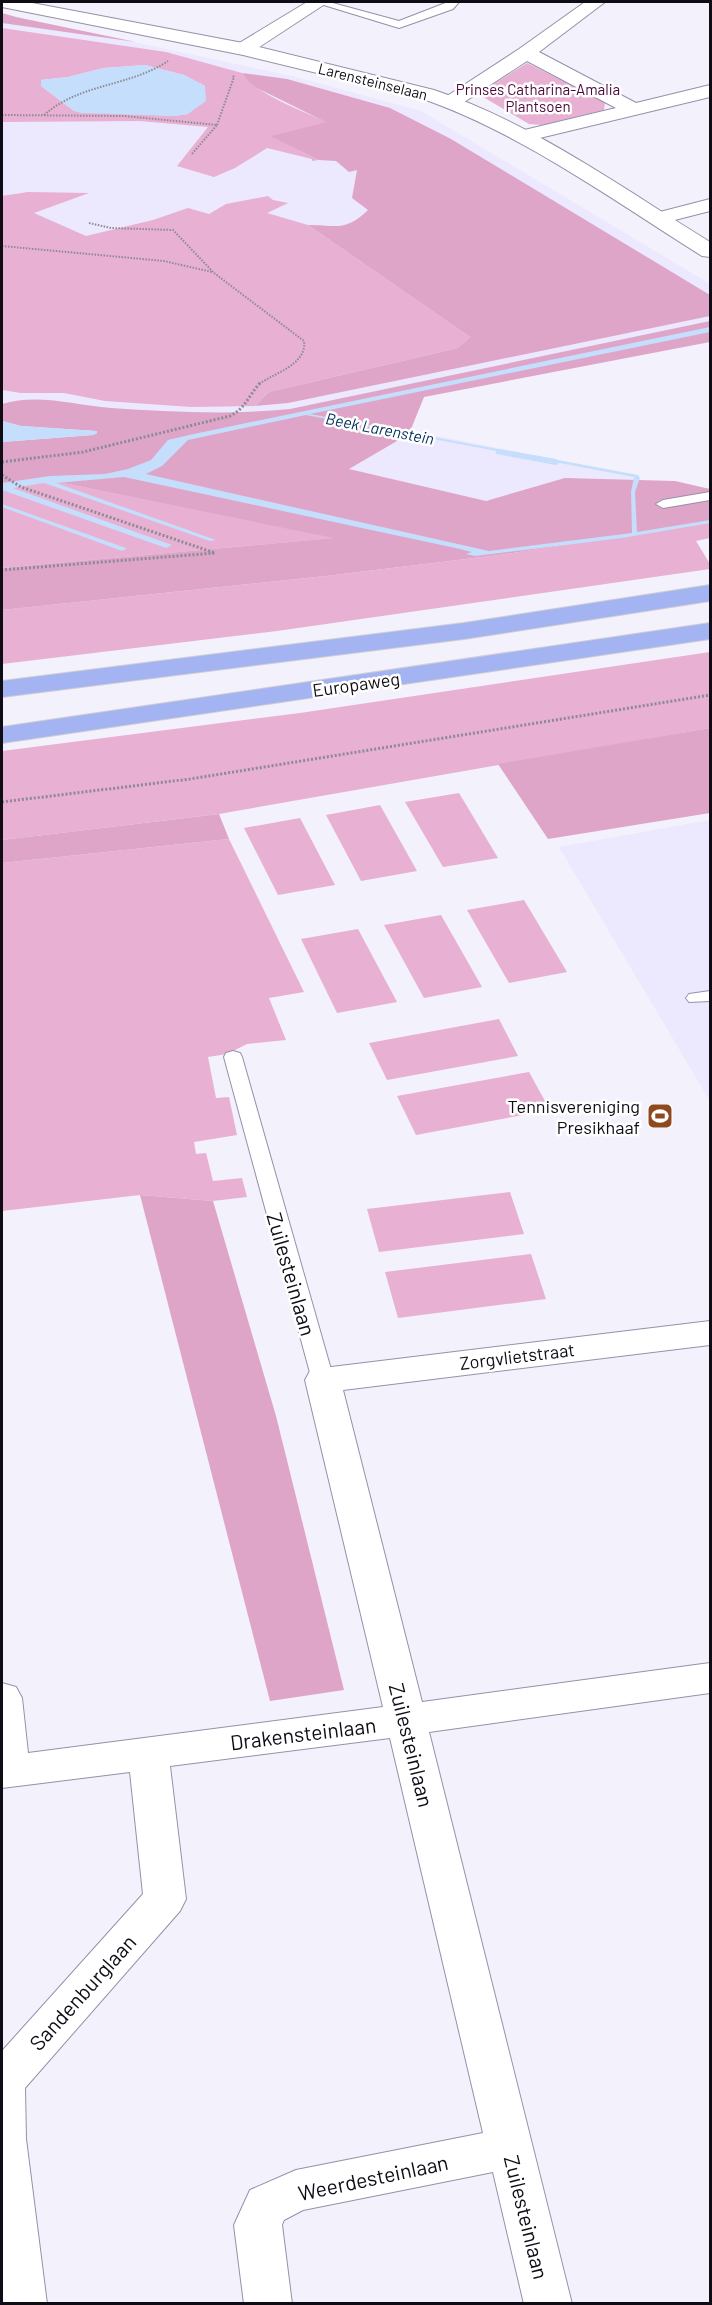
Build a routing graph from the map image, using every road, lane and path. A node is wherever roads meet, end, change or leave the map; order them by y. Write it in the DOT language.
graph roads {
  1 [pos="2,2"];
  2 [pos="319,2"];
  3 [pos="454,2"];
  4 [pos="596,2"];
  5 [pos="243,49"];
  6 [pos="526,53"];
  7 [pos="169,60"];
  8 [pos="224,71"];
  9 [pos="711,91"];
  10 [pos="451,102"];
  11 [pos="633,109"];
  12 [pos="2,115"];
  13 [pos="44,115"];
  14 [pos="218,125"];
  15 [pos="523,136"];
  16 [pos="191,155"];
  17 [pos="710,205"];
  18 [pos="659,218"];
  19 [pos="89,223"];
  20 [pos="2,246"];
  21 [pos="711,251"];
  22 [pos="214,273"];
  23 [pos="2,462"];
  24 [pos="3,476"];
  25 [pos="711,496"];
  26 [pos="663,504"];
  27 [pos="2,570"];
  28 [pos="711,593"];
  29 [pos="711,631"];
  30 [pos="2,689"];
  31 [pos="711,695"];
  32 [pos="2,735"];
  33 [pos="2,802"];
  34 [pos="233,1058"];
  35 [pos="711,1333"];
  36 [pos="323,1380"];
  37 [pos="711,1678"];
  38 [pos="2,1698"];
  39 [pos="405,1720"];
  40 [pos="148,1753"];
  41 [pos="6,1771"];
  42 [pos="510,2148"];
  43 [pos="23,2304"];
  44 [pos="268,2304"];
  45 [pos="548,2304"];
  1 -- 5 [label="street, Larensteinselaan"];
  2 -- 3 [label="lane"];
  2 -- 5 [label="street"];
  4 -- 6 [label="street"];
  5 -- 10 [label="street, Larensteinselaan"];
  6 -- 10 [label="street"];
  6 -- 11 [label="street"];
  7 -- 13 [label="path"];
  8 -- 14 [label="path"];
  9 -- 11 [label="street"];
  10 -- 15 [label="street, Larensteinselaan"];
  11 -- 15 [label="street"];
  12 -- 13 [label="path"];
  13 -- 14 [label="path"];
  14 -- 16 [label="path"];
  15 -- 18 [label="street, Larensteinselaan"];
  17 -- 18 [label="street"];
  18 -- 21 [label="street, Larensteinselaan"];
  19 -- 22 [label="path"];
  20 -- 22 [label="path"];
  22 -- 23 [label="path"];
  24 -- 27 [label="path"];
  25 -- 26 [label="lane"];
  28 -- 30 [label="highway"];
  29 -- 32 [label="highway, Europaweg"];
  31 -- 33 [label="path"];
  34 -- 36 [label="lane, Zuilesteinlaan"];
  35 -- 36 [label="street, Zorgvlietstraat"];
  36 -- 39 [label="street, Zuilesteinlaan"];
  37 -- 39 [label="street, Drakensteinlaan"];
  38 -- 41 [label="street"];
  39 -- 40 [label="street, Drakensteinlaan"];
  39 -- 42 [label="street, Zuilesteinlaan"];
  40 -- 41 [label="street, Drakensteinlaan"];
  40 -- 43 [label="street, Sandenburglaan"];
  42 -- 44 [label="street, Weerdesteinlaan"];
  42 -- 45 [label="street, Zuilesteinlaan"];
}
